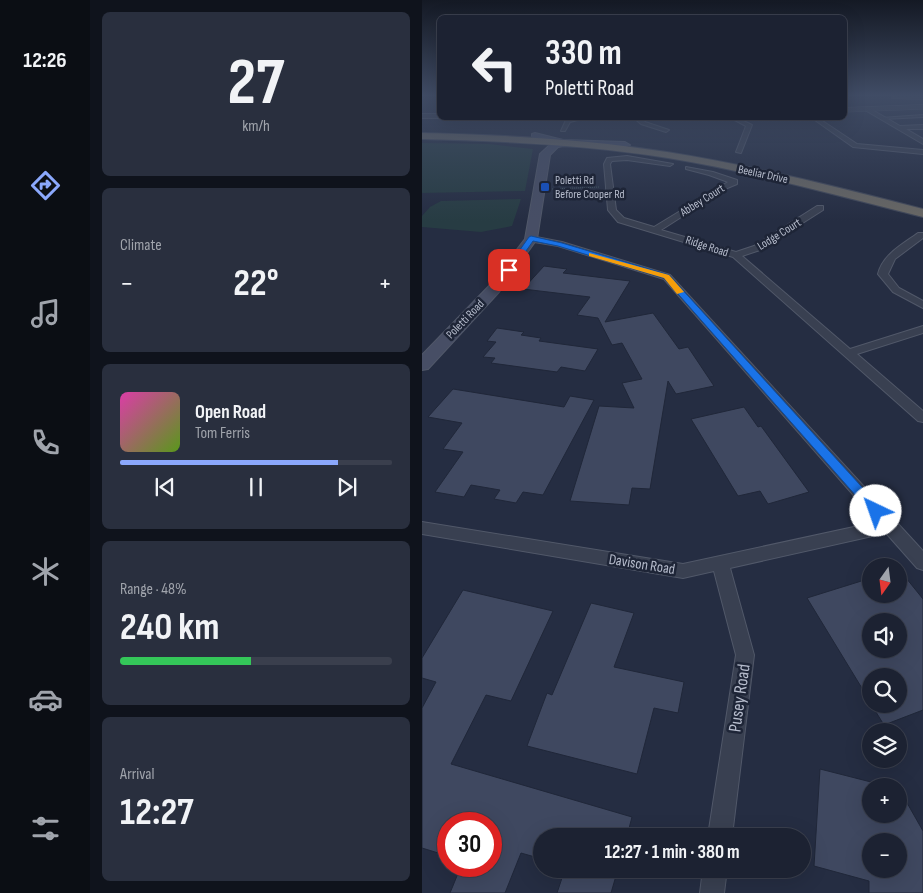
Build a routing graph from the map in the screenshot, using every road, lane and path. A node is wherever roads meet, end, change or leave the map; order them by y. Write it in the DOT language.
graph roads {
  1 [pos="469,138"];
  2 [pos="539,138"];
  3 [pos="548,138"];
  4 [pos="744,138"];
  5 [pos="843,138"];
  6 [pos="507,139"];
  7 [pos="561,147"];
  8 [pos="620,147"];
  9 [pos="739,152"];
  10 [pos="922,152"];
  11 [pos="544,157"];
  12 [pos="670,164"];
  13 [pos="688,168"];
  14 [pos="609,187"];
  15 [pos="546,189"];
  16 [pos="922,206"];
  17 [pos="820,208"];
  18 [pos="922,213"];
  19 [pos="655,230"];
  20 [pos="921,235"];
  21 [pos="531,238"];
  22 [pos="736,256"];
  23 [pos="922,306"];
  24 [pos="922,329"];
  25 [pos="848,353"];
  26 [pos="422,365"];
  27 [pos="922,418"];
  28 [pos="889,526"];
  29 [pos="422,528"];
  30 [pos="720,563"];
  31 [pos="922,563"];
  32 [pos="721,828"];
  33 [pos="714,878"];
  34 [pos="712,893"];
  1 -- 6 [label="highway"];
  2 -- 7 [label="main road"];
  3 -- 8 [label="highway, Beeliar Drive"];
  4 -- 9 [label="street"];
  5 -- 10 [label="street"];
  6 -- 7 [label="highway"];
  6 -- 11 [label="highway"];
  7 -- 8 [label="highway"];
  7 -- 11 [label="main road"];
  8 -- 16 [label="highway, Beeliar Drive"];
  8 -- 18 [label="highway, Beeliar Drive"];
  11 -- 21 [label="main road, Poletti Road"];
  12 -- 14 [label="street, Ridge Road"];
  13 -- 19 [label="street, Abbey Court"];
  14 -- 15 [label="path"];
  14 -- 19 [label="street, Ridge Road"];
  17 -- 22 [label="street, Lodge Court"];
  19 -- 22 [label="street, Ridge Road"];
  20 -- 23 [label="street"];
  21 -- 26 [label="main road, Poletti Road"];
  21 -- 28 [label="street"];
  22 -- 25 [label="street, Ridge Road"];
  24 -- 25 [label="street"];
  25 -- 27 [label="street, Ridge Road"];
  28 -- 30 [label="street, Davison Road"];
  28 -- 31 [label="street"];
  29 -- 30 [label="street, Davison Road"];
  30 -- 32 [label="street, Pusey Road"];
  33 -- 34 [label="street"];
}
